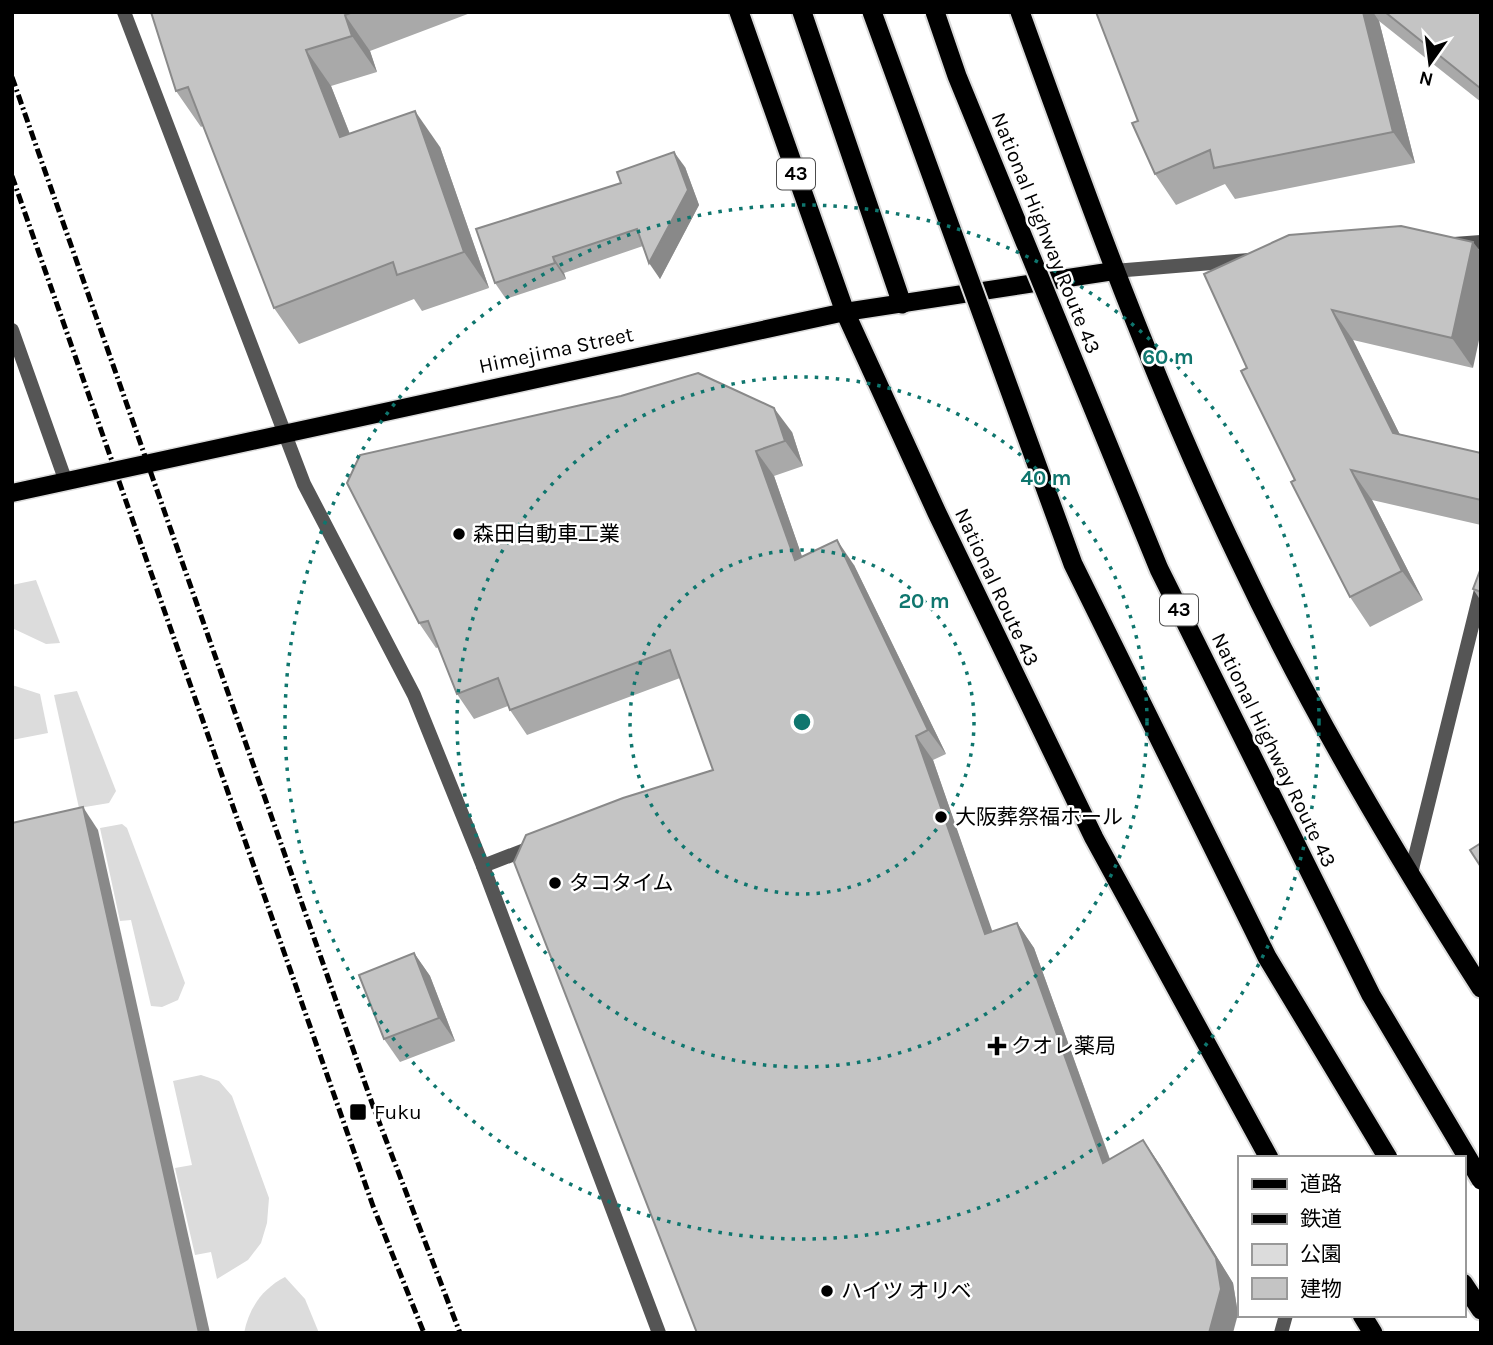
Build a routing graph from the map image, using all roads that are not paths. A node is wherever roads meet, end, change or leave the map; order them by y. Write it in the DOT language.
graph roads {
  1 [pos="124,12"];
  2 [pos="738,12"];
  3 [pos="802,12"];
  4 [pos="872,12"];
  5 [pos="936,12"];
  6 [pos="1020,12"];
  7 [pos="1481,242"];
  8 [pos="1441,245"];
  9 [pos="1267,259"];
  10 [pos="1114,271"];
  11 [pos="902,304"];
  12 [pos="845,312"];
  13 [pos="12,330"];
  14 [pos="285,433"];
  15 [pos="66,482"];
  16 [pos="12,493"];
  17 [pos="1481,590"];
  18 [pos="547,841"];
  19 [pos="483,866"];
  20 [pos="1410,877"];
  21 [pos="1481,988"];
  22 [pos="1268,1156"];
  23 [pos="1387,1156"];
  24 [pos="1481,1180"];
  25 [pos="1465,1286"];
  26 [pos="1481,1310"];
  27 [pos="1363,1317"];
  28 [pos="659,1333"];
  29 [pos="1373,1333"];
  1 -- 14 [label="street"];
  2 -- 12 [label="highway, National Route 43 / 43"];
  3 -- 11 [label="highway"];
  4 -- 23 [label="highway, bridge"];
  5 -- 24 [label="highway, National Highway Route 43 / 43, bridge"];
  6 -- 10 [label="highway"];
  7 -- 8 [label="street"];
  9 -- 10 [label="street"];
  10 -- 11 [label="main road, Himejima Street"];
  10 -- 20 [label="highway"];
  11 -- 12 [label="main road, Himejima Street"];
  12 -- 14 [label="main road, Himejima Street"];
  12 -- 22 [label="highway, National Route 43 / 43"];
  13 -- 15 [label="street"];
  14 -- 15 [label="main road, Himejima Street"];
  14 -- 19 [label="street"];
  15 -- 16 [label="main road, Himejima Street"];
  17 -- 20 [label="street"];
  18 -- 19 [label="street"];
  19 -- 28 [label="street"];
  20 -- 21 [label="highway"];
  25 -- 26 [label="highway"];
  27 -- 29 [label="highway"];
}
